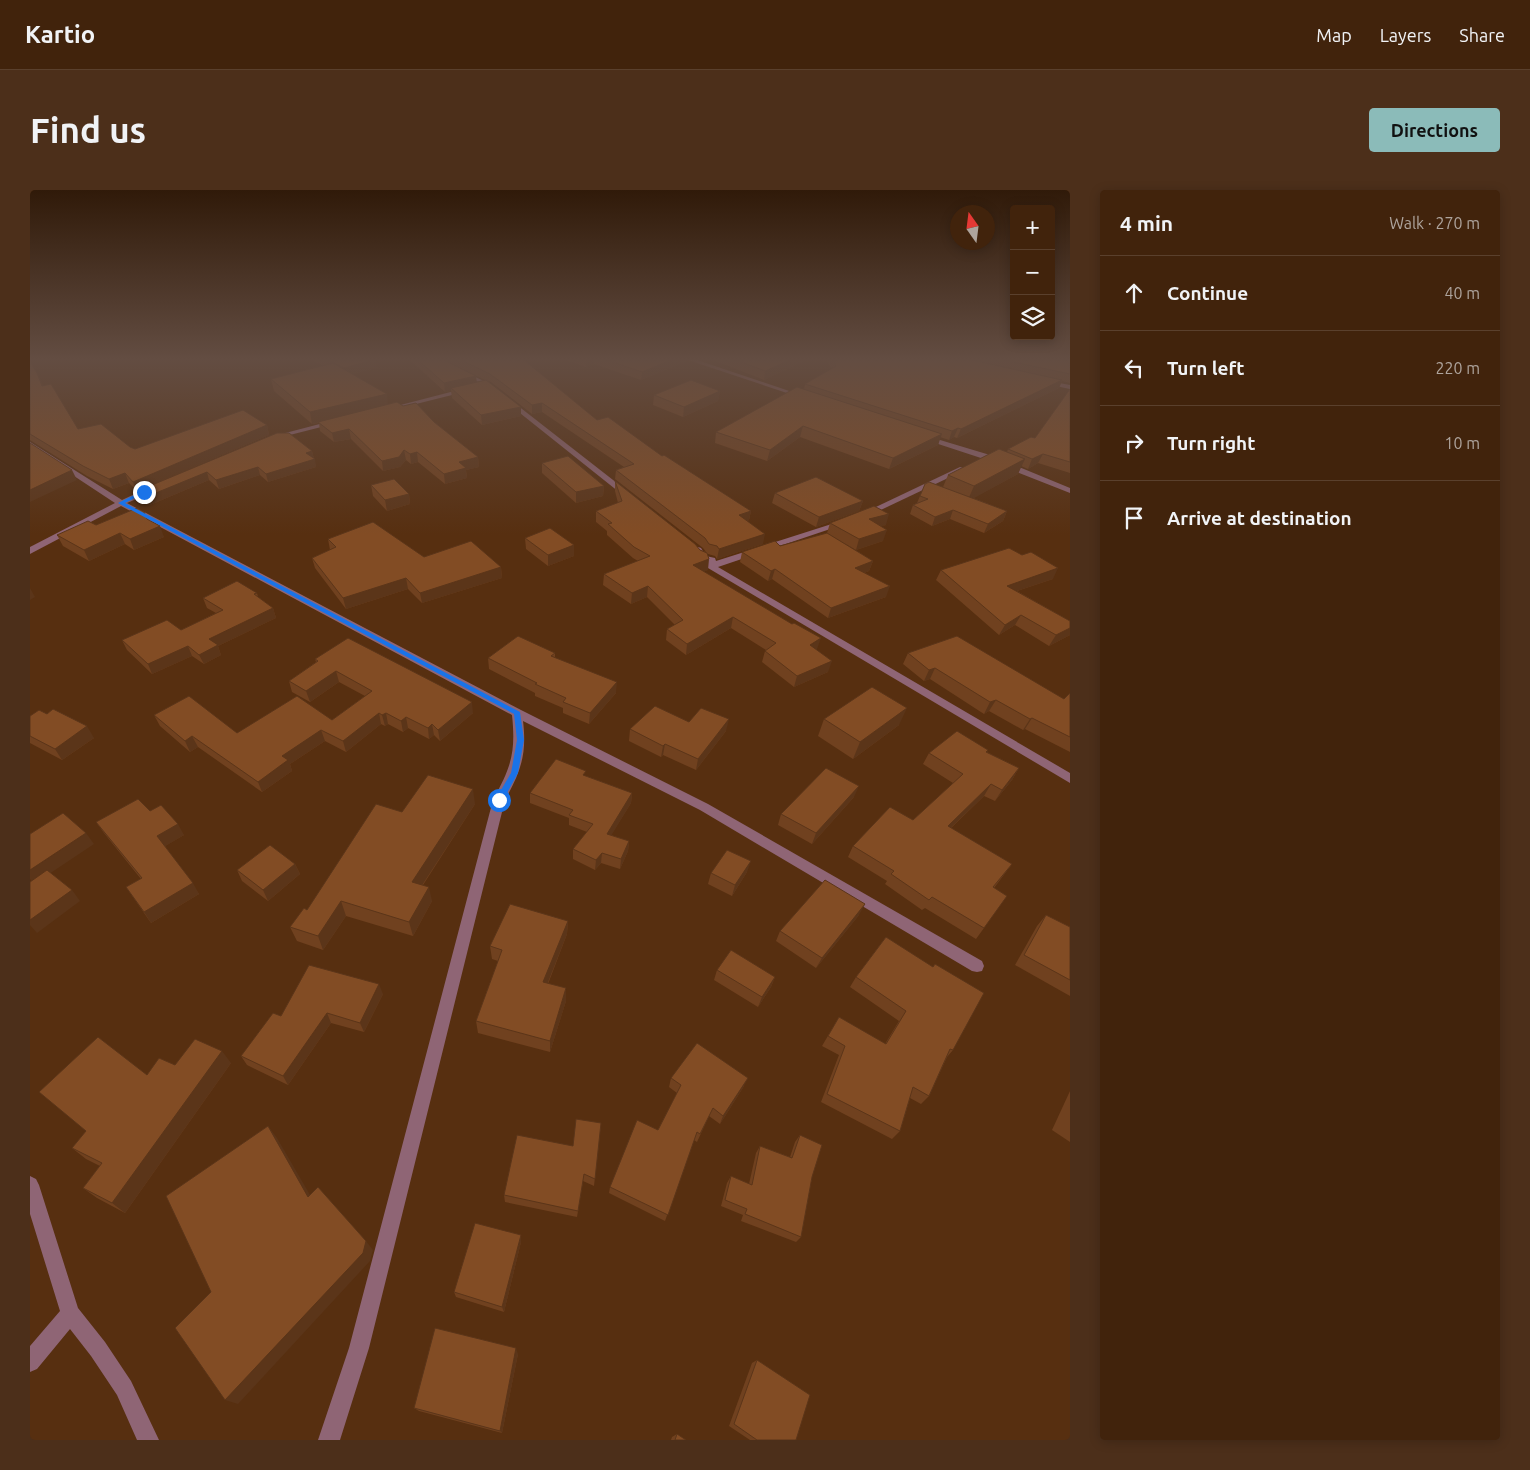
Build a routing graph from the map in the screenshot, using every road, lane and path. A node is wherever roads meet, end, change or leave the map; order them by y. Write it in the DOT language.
graph roads {
  1 [pos="531,418"];
  2 [pos="339,422"];
  3 [pos="913,433"];
  4 [pos="265,441"];
  5 [pos="30,444"];
  6 [pos="988,457"];
  7 [pos="979,461"];
  8 [pos="970,465"];
  9 [pos="162,485"];
  10 [pos="1070,491"];
  11 [pos="632,498"];
  12 [pos="121,503"];
  13 [pos="692,545"];
  14 [pos="30,551"];
  15 [pos="711,566"];
  16 [pos="517,713"];
  17 [pos="1070,779"];
  18 [pos="977,966"];
  19 [pos="30,1185"];
  20 [pos="70,1314"];
  21 [pos="30,1362"];
  22 [pos="148,1440"];
  23 [pos="329,1440"];
  1 -- 11 [label="street"];
  2 -- 4 [label="street"];
  3 -- 6 [label="street"];
  5 -- 12 [label="street"];
  6 -- 7 [label="street"];
  6 -- 10 [label="street"];
  8 -- 15 [label="street"];
  9 -- 12 [label="street"];
  12 -- 14 [label="street"];
  12 -- 16 [label="street"];
  13 -- 15 [label="street"];
  15 -- 17 [label="street"];
  16 -- 18 [label="street"];
  16 -- 23 [label="street"];
  19 -- 20 [label="street"];
  20 -- 21 [label="street"];
  20 -- 22 [label="street"];
}
